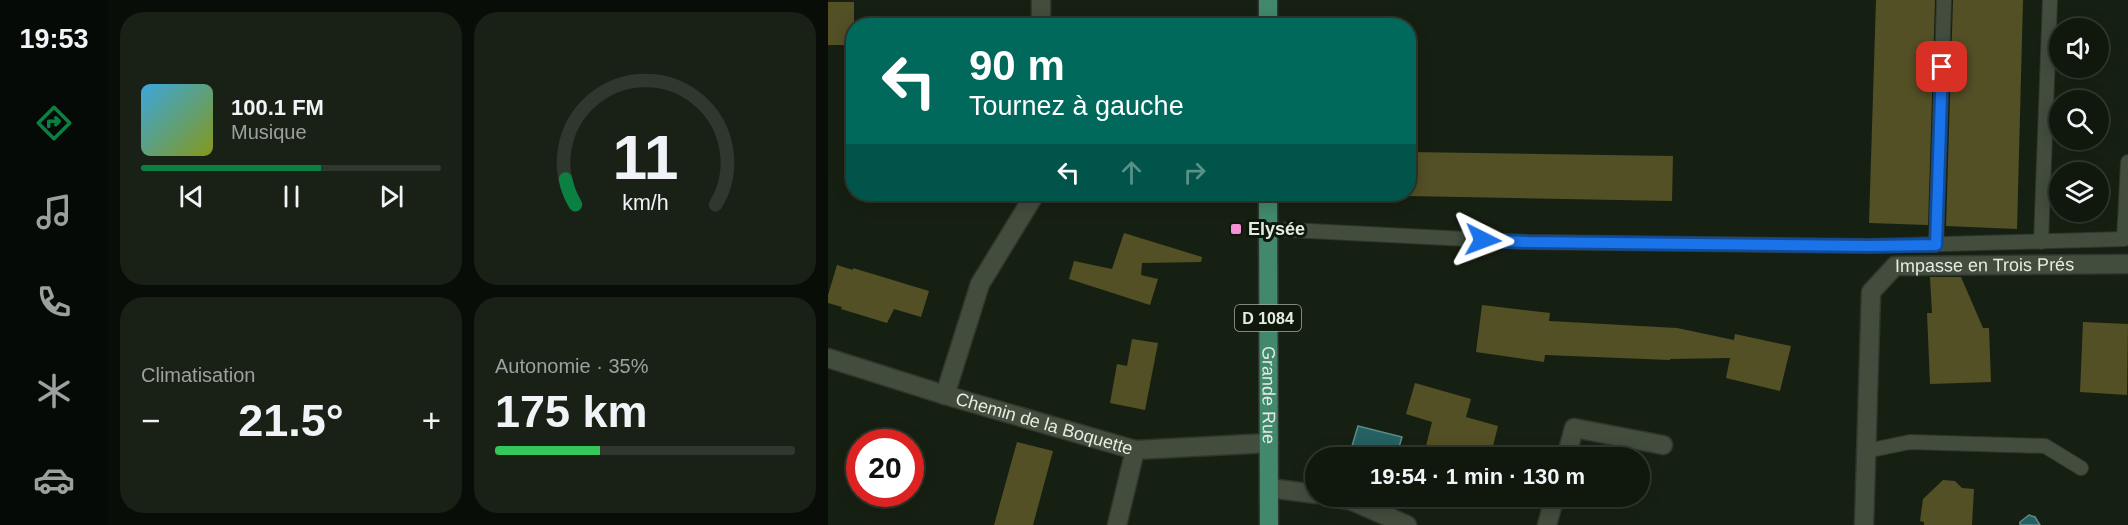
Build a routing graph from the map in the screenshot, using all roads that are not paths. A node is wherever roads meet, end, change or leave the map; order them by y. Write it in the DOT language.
graph roads {
  1 [pos="1041,0"];
  2 [pos="1268,0"];
  3 [pos="1944,0"];
  4 [pos="2050,0"];
  5 [pos="1041,18"];
  6 [pos="1268,18"];
  7 [pos="2128,162"];
  8 [pos="1031,201"];
  9 [pos="1268,201"];
  10 [pos="1268,229"];
  11 [pos="2041,242"];
  12 [pos="1936,245"];
  13 [pos="2128,264"];
  14 [pos="828,358"];
  15 [pos="945,395"];
  16 [pos="1269,443"];
  17 [pos="1663,446"];
  18 [pos="1569,447"];
  19 [pos="1135,450"];
  20 [pos="1866,451"];
  21 [pos="2081,468"];
  22 [pos="1269,488"];
  23 [pos="1305,493"];
  24 [pos="1366,507"];
  25 [pos="1552,507"];
  26 [pos="1117,525"];
  27 [pos="1269,525"];
  28 [pos="1407,525"];
  29 [pos="1547,525"];
  30 [pos="1864,525"];
  1 -- 5 [label="street"];
  2 -- 6 [label="main road"];
  3 -- 12 [label="lane"];
  4 -- 11 [label="lane"];
  7 -- 11 [label="lane"];
  8 -- 15 [label="street"];
  9 -- 10 [label="main road, Grande Rue / D 1084"];
  10 -- 12 [label="lane"];
  10 -- 16 [label="main road, Grande Rue / D 1084"];
  11 -- 12 [label="lane"];
  13 -- 20 [label="street, Impasse en Trois Prés"];
  14 -- 15 [label="street, Chemin de la Boquette"];
  15 -- 19 [label="street, Chemin de la Boquette"];
  16 -- 19 [label="street, Chemin de la Boquette"];
  16 -- 22 [label="main road, Grande Rue / D 1084"];
  17 -- 18 [label="street"];
  19 -- 26 [label="street"];
  20 -- 21 [label="lane"];
  20 -- 30 [label="street, Impasse en Trois Prés"];
  22 -- 23 [label="street"];
  22 -- 27 [label="main road, Grande Rue / D 1084"];
  24 -- 28 [label="street"];
  25 -- 29 [label="street"];
}
